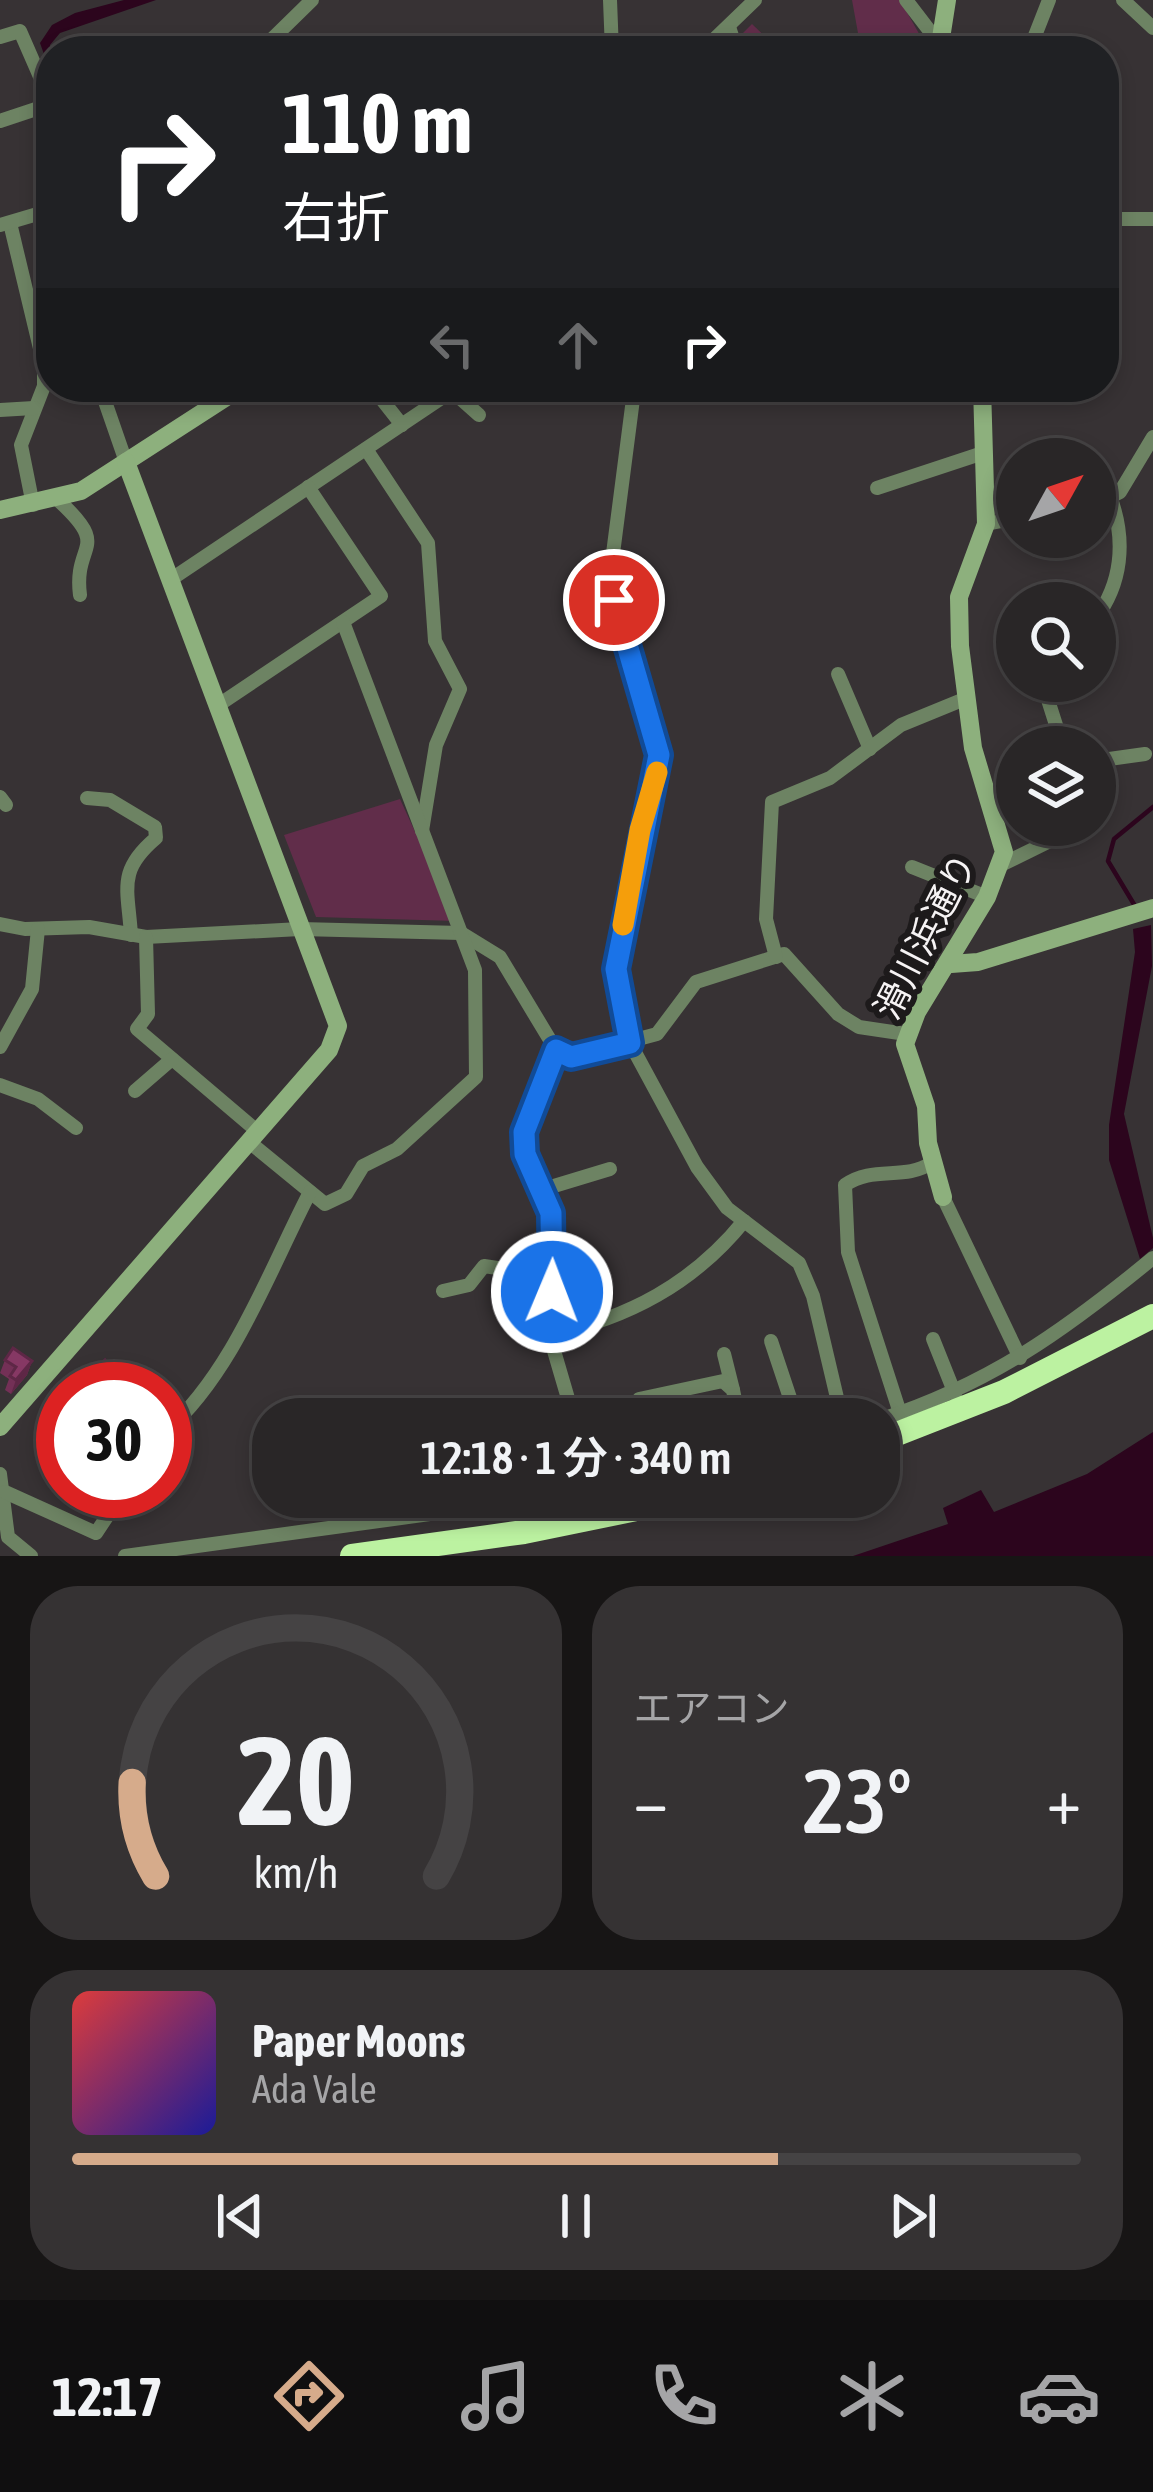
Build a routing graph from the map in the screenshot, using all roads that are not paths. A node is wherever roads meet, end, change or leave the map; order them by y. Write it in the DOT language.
graph roads {
  1 [pos="312,0"];
  2 [pos="610,0"];
  3 [pos="755,0"];
  4 [pos="906,0"];
  5 [pos="946,0"];
  6 [pos="1048,0"];
  7 [pos="1124,0"];
  8 [pos="729,27"];
  9 [pos="1153,28"];
  10 [pos="279,36"];
  11 [pos="611,36"];
  12 [pos="719,36"];
  13 [pos="732,36"];
  14 [pos="934,36"];
  15 [pos="941,36"];
  16 [pos="1034,36"];
  17 [pos="0,37"];
  18 [pos="36,68"];
  19 [pos="36,108"];
  20 [pos="0,121"];
  21 [pos="36,215"];
  22 [pos="1119,219"];
  23 [pos="1153,219"];
  24 [pos="5,224"];
  25 [pos="36,336"];
  26 [pos="37,402"];
  27 [pos="105,402"];
  28 [pos="219,402"];
  29 [pos="384,402"];
  30 [pos="435,402"];
  31 [pos="464,402"];
  32 [pos="633,402"];
  33 [pos="982,402"];
  34 [pos="34,408"];
  35 [pos="0,410"];
  36 [pos="479,415"];
  37 [pos="402,424"];
  38 [pos="1153,437"];
  39 [pos="366,449"];
  40 [pos="982,452"];
  41 [pos="126,462"];
  42 [pos="308,487"];
  43 [pos="878,488"];
  44 [pos="1116,492"];
  45 [pos="58,499"];
  46 [pos="33,505"];
  47 [pos="0,510"];
  48 [pos="1116,513"];
  49 [pos="996,522"];
  50 [pos="986,524"];
  51 [pos="170,580"];
  52 [pos="1116,582"];
  53 [pos="80,595"];
  54 [pos="343,622"];
  55 [pos="838,674"];
  56 [pos="967,698"];
  57 [pos="217,706"];
  58 [pos="870,749"];
  59 [pos="1144,754"];
  60 [pos="1116,758"];
  61 [pos="87,798"];
  62 [pos="422,831"];
  63 [pos="1040,846"];
  64 [pos="1001,865"];
  65 [pos="912,867"];
  66 [pos="987,897"];
  67 [pos="1153,908"];
  68 [pos="0,924"];
  69 [pos="38,929"];
  70 [pos="300,929"];
  71 [pos="461,933"];
  72 [pos="138,936"];
  73 [pos="776,957"];
  74 [pos="951,964"];
  75 [pos="906,1034"];
  76 [pos="630,1043"];
  77 [pos="0,1047"];
  78 [pos="556,1050"];
  79 [pos="172,1058"];
  80 [pos="0,1085"];
  81 [pos="134,1091"];
  82 [pos="76,1128"];
  83 [pos="253,1136"];
  84 [pos="932,1163"];
  85 [pos="610,1169"];
  86 [pos="544,1189"];
  87 [pos="310,1192"];
  88 [pos="944,1197"];
  89 [pos="744,1221"];
  90 [pos="1153,1258"];
  91 [pos="443,1291"];
  92 [pos="552,1292"];
  93 [pos="1153,1316"];
  94 [pos="550,1335"];
  95 [pos="933,1340"];
  96 [pos="771,1341"];
  97 [pos="724,1354"];
  98 [pos="1019,1358"];
  99 [pos="733,1390"];
  100 [pos="956,1394"];
  101 [pos="568,1398"];
  102 [pos="649,1398"];
  103 [pos="735,1398"];
  104 [pos="789,1398"];
  105 [pos="837,1398"];
  106 [pos="895,1398"];
  107 [pos="192,1404"];
  108 [pos="900,1413"];
  109 [pos="0,1426"];
  110 [pos="900,1433"];
  111 [pos="0,1474"];
  112 [pos="5,1492"];
  113 [pos="36,1506"];
  114 [pos="63,1518"];
  115 [pos="106,1518"];
  116 [pos="401,1518"];
  117 [pos="592,1518"];
  118 [pos="31,1556"];
  119 [pos="125,1556"];
  120 [pos="352,1556"];
  1 -- 10 [label="street"];
  2 -- 11 [label="street"];
  3 -- 8 [label="street"];
  4 -- 14 [label="street"];
  5 -- 15 [label="street"];
  6 -- 16 [label="street"];
  7 -- 9 [label="street"];
  8 -- 12 [label="street"];
  8 -- 13 [label="street"];
  17 -- 18 [label="street"];
  19 -- 20 [label="street"];
  21 -- 24 [label="street"];
  22 -- 23 [label="street"];
  24 -- 25 [label="street"];
  26 -- 34 [label="street"];
  27 -- 41 [label="street"];
  28 -- 41 [label="street"];
  29 -- 37 [label="street"];
  30 -- 37 [label="street"];
  31 -- 36 [label="street"];
  32 -- 76 [label="street"];
  33 -- 40 [label="street, 滑川浜通り"];
  34 -- 35 [label="street"];
  34 -- 46 [label="street"];
  37 -- 39 [label="street"];
  38 -- 44 [label="street"];
  39 -- 42 [label="street"];
  39 -- 62 [label="street"];
  40 -- 43 [label="street"];
  40 -- 50 [label="street, 滑川浜通り"];
  41 -- 45 [label="street"];
  41 -- 51 [label="street"];
  42 -- 51 [label="street"];
  42 -- 54 [label="street"];
  45 -- 46 [label="street"];
  45 -- 53 [label="street"];
  46 -- 47 [label="street"];
  48 -- 52 [label="street"];
  49 -- 50 [label="street"];
  50 -- 56 [label="street, 滑川浜通り"];
  51 -- 57 [label="street"];
  54 -- 57 [label="street"];
  54 -- 62 [label="street"];
  55 -- 58 [label="street"];
  56 -- 58 [label="street"];
  56 -- 64 [label="street, 滑川浜通り"];
  57 -- 70 [label="street"];
  58 -- 73 [label="street"];
  59 -- 60 [label="street"];
  61 -- 72 [label="street"];
  62 -- 71 [label="street"];
  63 -- 64 [label="street"];
  64 -- 66 [label="street, 滑川浜通り"];
  65 -- 66 [label="street"];
  66 -- 74 [label="street, 滑川浜通り"];
  67 -- 74 [label="street"];
  68 -- 69 [label="street"];
  69 -- 72 [label="street"];
  69 -- 77 [label="street"];
  70 -- 71 [label="street"];
  70 -- 72 [label="street"];
  70 -- 83 [label="street"];
  71 -- 78 [label="street"];
  71 -- 87 [label="street"];
  72 -- 79 [label="street"];
  73 -- 75 [label="street"];
  73 -- 76 [label="street"];
  74 -- 75 [label="street, 滑川浜通り"];
  75 -- 84 [label="street, 滑川浜通り"];
  76 -- 78 [label="street"];
  76 -- 89 [label="street"];
  78 -- 86 [label="street"];
  79 -- 81 [label="street"];
  79 -- 83 [label="street"];
  80 -- 82 [label="street"];
  83 -- 87 [label="street"];
  83 -- 109 [label="street"];
  84 -- 88 [label="street, 滑川浜通り"];
  84 -- 106 [label="street"];
  85 -- 86 [label="street"];
  86 -- 92 [label="street"];
  87 -- 107 [label="street"];
  88 -- 98 [label="street, 滑川浜通り"];
  89 -- 94 [label="street"];
  89 -- 105 [label="street"];
  90 -- 98 [label="street"];
  91 -- 92 [label="street"];
  92 -- 94 [label="street"];
  93 -- 110 [label="highway"];
  94 -- 101 [label="street"];
  95 -- 100 [label="street"];
  96 -- 104 [label="street"];
  97 -- 99 [label="street"];
  98 -- 100 [label="street"];
  99 -- 102 [label="street"];
  99 -- 103 [label="street"];
  100 -- 108 [label="street"];
  111 -- 112 [label="street"];
  112 -- 113 [label="street"];
  112 -- 118 [label="street"];
  114 -- 115 [label="street"];
  116 -- 119 [label="street"];
  117 -- 120 [label="highway"];
}
